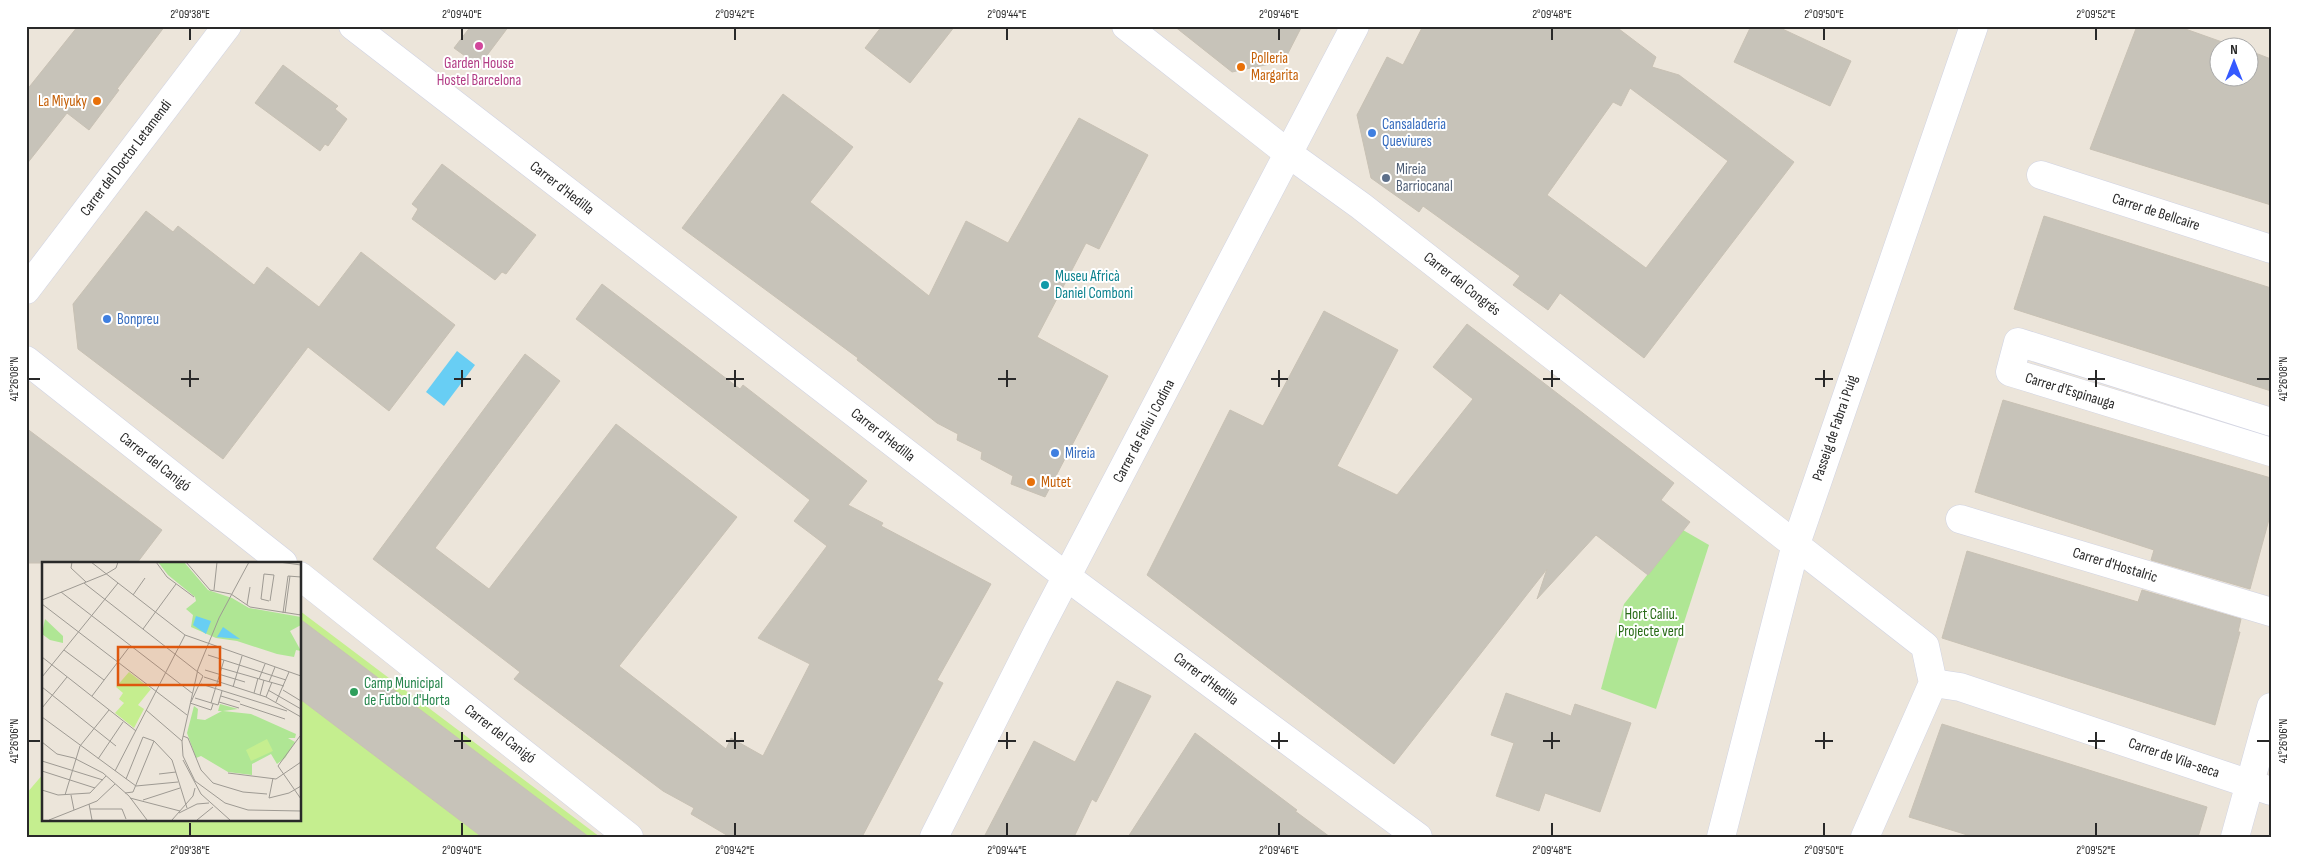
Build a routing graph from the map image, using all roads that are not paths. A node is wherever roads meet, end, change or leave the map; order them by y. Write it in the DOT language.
graph roads {
  1 [pos="226,26"];
  2 [pos="353,26"];
  3 [pos="1126,26"];
  4 [pos="1355,26"];
  5 [pos="1974,26"];
  6 [pos="1289,154"];
  7 [pos="2041,175"];
  8 [pos="2271,249"];
  9 [pos="26,290"];
  10 [pos="26,360"];
  11 [pos="2271,422"];
  12 [pos="2271,452"];
  13 [pos="1960,518"];
  14 [pos="1796,544"];
  15 [pos="282,562"];
  16 [pos="301,577"];
  17 [pos="1067,577"];
  18 [pos="2271,612"];
  19 [pos="1933,683"];
  20 [pos="2271,707"];
  21 [pos="2260,787"];
  22 [pos="1870,836"];
  23 [pos="629,837"];
  24 [pos="934,837"];
  25 [pos="1418,837"];
  26 [pos="1721,837"];
  27 [pos="2235,837"];
  1 -- 9 [label="street, Carrer del Doctor Letamendi"];
  2 -- 17 [label="street, Carrer d'Hedilla"];
  3 -- 6 [label="street, Carrer del Congrés"];
  4 -- 6 [label="street, Carrer de Feliu i Codina"];
  5 -- 14 [label="street, Passeig de Fabra i Puig"];
  6 -- 14 [label="street, Carrer del Congrés"];
  6 -- 17 [label="street, Carrer de Feliu i Codina"];
  7 -- 8 [label="street, Carrer de Bellcaire"];
  10 -- 15 [label="street, Carrer del Canigó"];
  11 -- 12 [label="street, Carrer d'Espinauga"];
  13 -- 18 [label="street, Carrer d'Hostalric"];
  14 -- 19 [label="street, Carrer del Congrés"];
  14 -- 26 [label="street, Passeig de Fabra i Puig"];
  16 -- 23 [label="street, Carrer del Canigó"];
  17 -- 24 [label="street, Carrer de Feliu i Codina"];
  17 -- 25 [label="street, Carrer d'Hedilla"];
  19 -- 21 [label="street, Carrer de Vila-seca"];
  19 -- 22 [label="street"];
  20 -- 21 [label="street"];
  21 -- 27 [label="street"];
}
